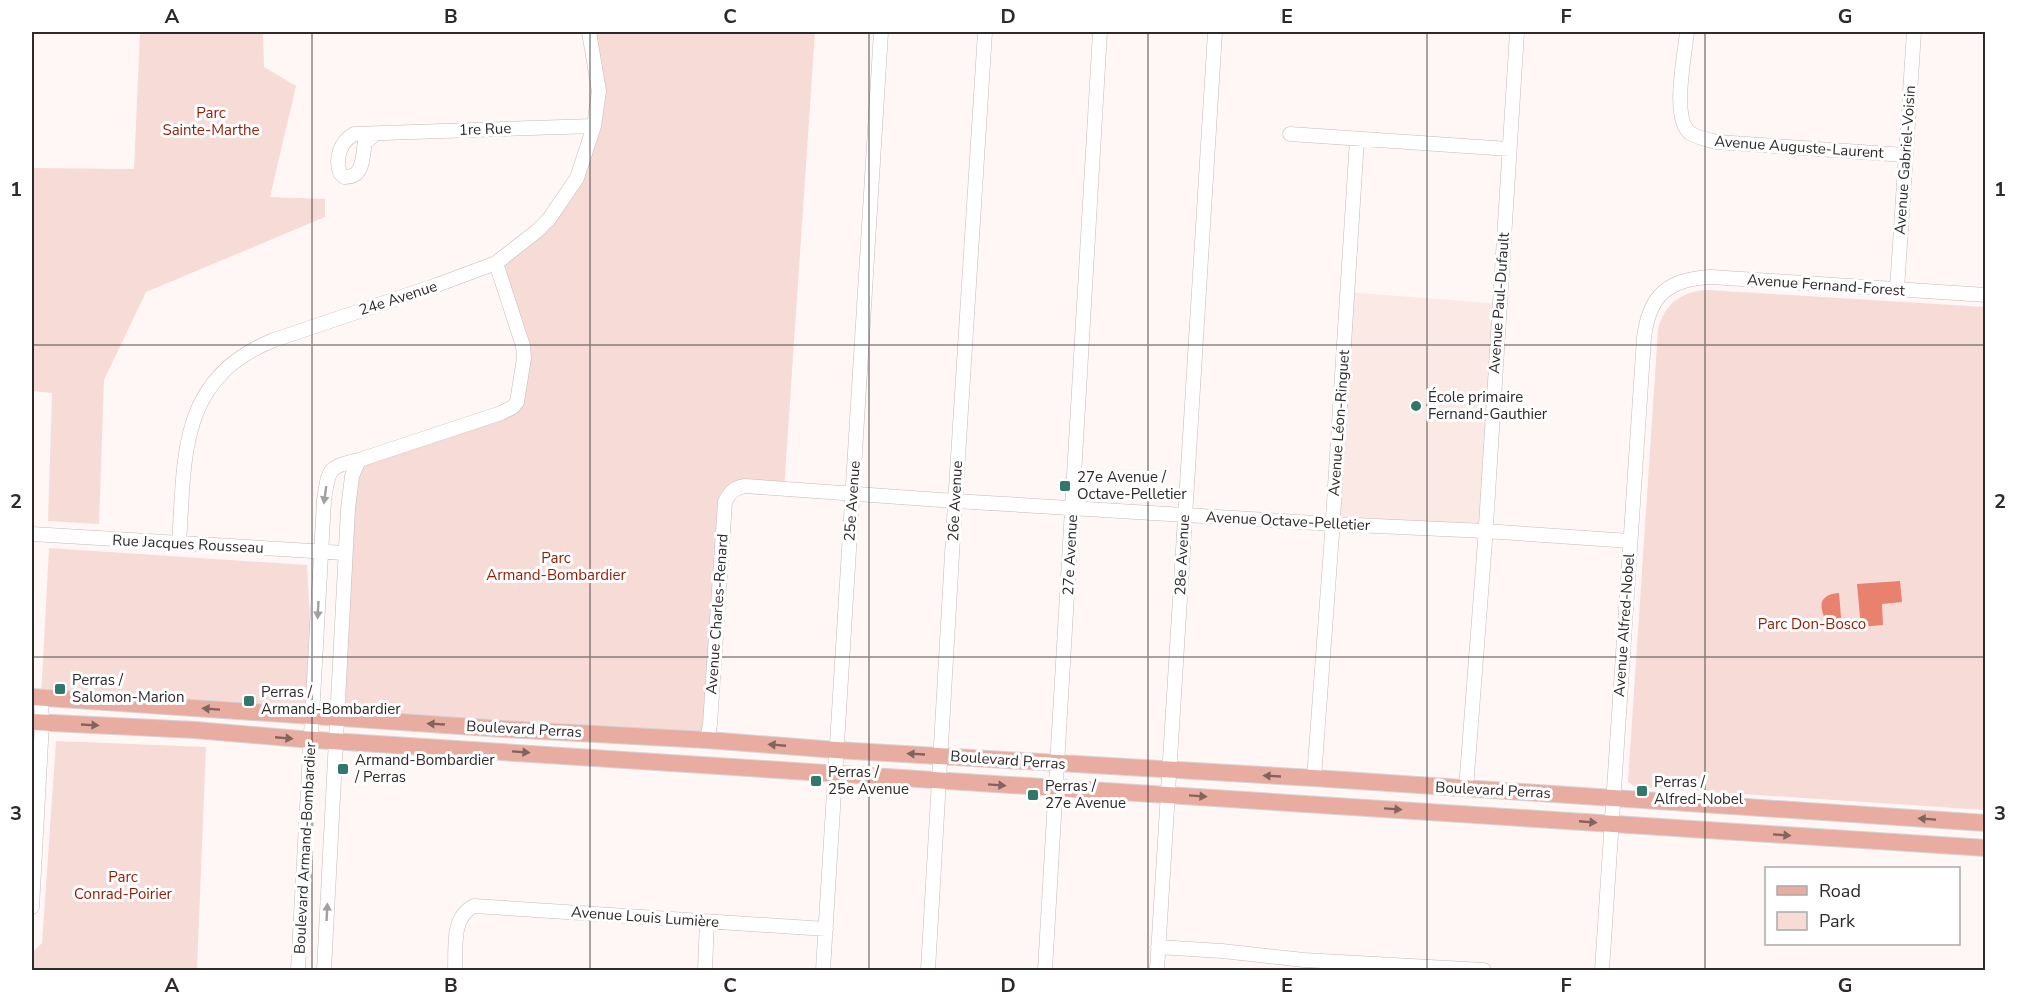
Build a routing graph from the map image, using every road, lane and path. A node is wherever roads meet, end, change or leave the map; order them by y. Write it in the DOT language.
graph roads {
  1 [pos="589,32"];
  2 [pos="881,32"];
  3 [pos="985,32"];
  4 [pos="1100,32"];
  5 [pos="1215,32"];
  6 [pos="1517,32"];
  7 [pos="1687,32"];
  8 [pos="1914,32"];
  9 [pos="594,126"];
  10 [pos="376,134"];
  11 [pos="1290,134"];
  12 [pos="1357,139"];
  13 [pos="1509,149"];
  14 [pos="1905,155"];
  15 [pos="496,263"];
  16 [pos="1668,288"];
  17 [pos="1897,289"];
  18 [pos="1986,295"];
  19 [pos="359,460"];
  20 [pos="732,491"];
  21 [pos="852,494"];
  22 [pos="955,501"];
  23 [pos="1073,507"];
  24 [pos="1184,515"];
  25 [pos="1333,524"];
  26 [pos="1485,531"];
  27 [pos="32,534"];
  28 [pos="1630,541"];
  29 [pos="178,543"];
  30 [pos="321,552"];
  31 [pos="345,553"];
  32 [pos="36,697"];
  33 [pos="311,716"];
  34 [pos="338,717"];
  35 [pos="37,723"];
  36 [pos="311,740"];
  37 [pos="707,740"];
  38 [pos="337,741"];
  39 [pos="836,750"];
  40 [pos="941,755"];
  41 [pos="1058,763"];
  42 [pos="1168,770"];
  43 [pos="834,774"];
  44 [pos="1314,778"];
  45 [pos="940,781"];
  46 [pos="1056,789"];
  47 [pos="1466,789"];
  48 [pos="1166,794"];
  49 [pos="1613,797"];
  50 [pos="1986,823"];
  51 [pos="1611,824"];
  52 [pos="1986,848"];
  53 [pos="32,907"];
  54 [pos="707,921"];
  55 [pos="826,929"];
  56 [pos="1158,947"];
  57 [pos="1304,965"];
  58 [pos="1455,969"];
  59 [pos="298,970"];
  60 [pos="324,970"];
  61 [pos="455,970"];
  62 [pos="705,970"];
  63 [pos="823,970"];
  64 [pos="928,970"];
  65 [pos="1045,970"];
  66 [pos="1157,970"];
  67 [pos="1484,970"];
  68 [pos="1602,970"];
  1 -- 9 [label="street, 24e Avenue"];
  2 -- 21 [label="street, 25e Avenue"];
  3 -- 22 [label="street, 26e Avenue"];
  4 -- 23 [label="street, 27e Avenue"];
  5 -- 24 [label="street, 28e Avenue"];
  6 -- 13 [label="street, Avenue Paul-Dufault"];
  7 -- 14 [label="street, Avenue Auguste-Laurent"];
  8 -- 14 [label="street, Avenue Gabriel-Voisin"];
  9 -- 10 [label="street, 1re Rue"];
  9 -- 15 [label="street, 24e Avenue"];
  11 -- 12 [label="street"];
  12 -- 13 [label="street"];
  12 -- 25 [label="street, Avenue Léon-Ringuet"];
  13 -- 26 [label="street, Avenue Paul-Dufault"];
  14 -- 17 [label="street, Avenue Gabriel-Voisin"];
  15 -- 19 [label="street, Boulevard Armand-Bombardier"];
  15 -- 29 [label="street, 24e Avenue"];
  16 -- 17 [label="street, Avenue Fernand-Forest"];
  16 -- 28 [label="street, Avenue Alfred-Nobel"];
  17 -- 18 [label="street, Avenue Fernand-Forest"];
  19 -- 30 [label="street, Boulevard Armand-Bombardier, one-way"];
  19 -- 31 [label="street, Boulevard Armand-Bombardier"];
  20 -- 21 [label="street, Avenue Octave-Pelletier"];
  20 -- 37 [label="street, Avenue Charles-Renard"];
  21 -- 22 [label="street, Avenue Octave-Pelletier"];
  21 -- 39 [label="street, 25e Avenue"];
  22 -- 23 [label="street, Avenue Octave-Pelletier"];
  22 -- 40 [label="street, 26e Avenue"];
  23 -- 24 [label="street, Avenue Octave-Pelletier"];
  23 -- 41 [label="street, 27e Avenue"];
  24 -- 25 [label="street, Avenue Octave-Pelletier"];
  24 -- 42 [label="street, 28e Avenue"];
  25 -- 26 [label="street, Avenue Octave-Pelletier"];
  25 -- 44 [label="street, Avenue Léon-Ringuet"];
  26 -- 28 [label="street, Avenue Octave-Pelletier"];
  26 -- 47 [label="street, Avenue Paul-Dufault"];
  27 -- 29 [label="street, Rue Jacques Rousseau"];
  28 -- 49 [label="street, Avenue Alfred-Nobel"];
  29 -- 30 [label="street, Rue Jacques Rousseau"];
  30 -- 31 [label="street, Rue Jacques Rousseau"];
  30 -- 33 [label="street, Boulevard Armand-Bombardier, one-way"];
  31 -- 34 [label="street, Boulevard Armand-Bombardier"];
  33 -- 32 [label="main road, Boulevard Perras, one-way"];
  32 -- 35 [label="street"];
  33 -- 34 [label="main road, Boulevard Perras"];
  33 -- 36 [label="street, Boulevard Armand-Bombardier"];
  37 -- 34 [label="main road, Boulevard Perras, one-way"];
  34 -- 38 [label="street, Boulevard Armand-Bombardier"];
  35 -- 36 [label="main road, Boulevard Perras, one-way"];
  35 -- 53 [label="street"];
  36 -- 38 [label="main road, Boulevard Perras"];
  36 -- 59 [label="street, Boulevard Armand-Bombardier"];
  39 -- 37 [label="main road, Boulevard Perras, one-way"];
  38 -- 43 [label="main road, Boulevard Perras, one-way"];
  60 -- 38 [label="street, Boulevard Armand-Bombardier, one-way"];
  40 -- 39 [label="main road, Boulevard Perras, one-way"];
  39 -- 43 [label="street, 25e Avenue"];
  40 -- 41 [label="main road, Boulevard Perras"];
  40 -- 45 [label="street, 26e Avenue"];
  41 -- 42 [label="main road, Boulevard Perras"];
  41 -- 46 [label="street, 27e Avenue"];
  44 -- 42 [label="main road, Boulevard Perras, one-way"];
  42 -- 48 [label="street, 28e Avenue"];
  43 -- 45 [label="main road, Boulevard Perras"];
  43 -- 55 [label="street, 25e Avenue"];
  44 -- 47 [label="main road, Boulevard Perras"];
  45 -- 46 [label="main road, Boulevard Perras, one-way"];
  45 -- 64 [label="street, 26e Avenue"];
  46 -- 48 [label="main road, Boulevard Perras"];
  46 -- 65 [label="street, 27e Avenue"];
  47 -- 49 [label="main road, Boulevard Perras"];
  48 -- 51 [label="main road, Boulevard Perras, one-way"];
  48 -- 56 [label="street, 28e Avenue"];
  50 -- 49 [label="main road, Boulevard Perras, one-way"];
  49 -- 51 [label="street, Avenue Alfred-Nobel"];
  51 -- 52 [label="main road, Boulevard Perras, one-way"];
  51 -- 68 [label="street, Avenue Alfred-Nobel"];
  54 -- 55 [label="street, Avenue Louis Lumière"];
  54 -- 61 [label="street, Avenue Louis Lumière"];
  54 -- 62 [label="street"];
  55 -- 63 [label="street, 25e Avenue"];
  56 -- 57 [label="street"];
  56 -- 66 [label="street, 28e Avenue"];
  57 -- 58 [label="street"];
  58 -- 67 [label="street"];
}
